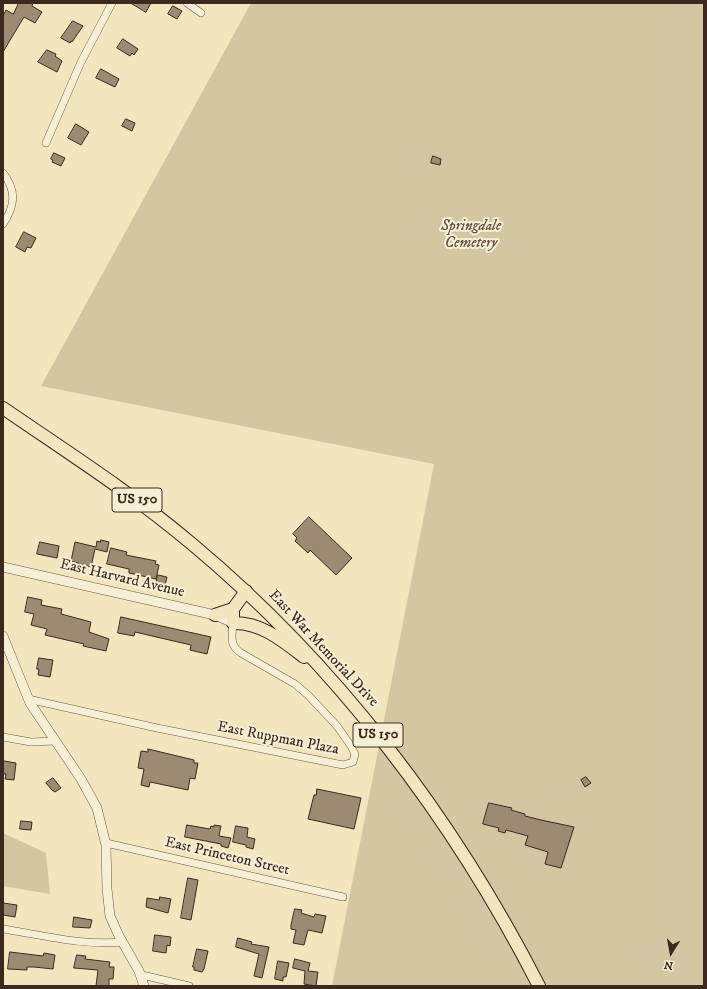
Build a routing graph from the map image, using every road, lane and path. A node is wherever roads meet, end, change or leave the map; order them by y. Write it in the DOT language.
graph roads {
  1 [pos="112,3"];
  2 [pos="187,3"];
  3 [pos="201,13"];
  4 [pos="46,143"];
  5 [pos="3,173"];
  6 [pos="3,224"];
  7 [pos="3,408"];
  8 [pos="3,567"];
  9 [pos="246,591"];
  10 [pos="232,609"];
  11 [pos="216,615"];
  12 [pos="233,623"];
  13 [pos="3,636"];
  14 [pos="342,691"];
  15 [pos="28,699"];
  16 [pos="3,737"];
  17 [pos="55,741"];
  18 [pos="106,843"];
  19 [pos="343,897"];
  20 [pos="3,929"];
  21 [pos="123,942"];
  22 [pos="142,976"];
  23 [pos="144,986"];
  24 [pos="189,986"];
  25 [pos="539,986"];
  1 -- 4 [label="street"];
  2 -- 3 [label="street"];
  5 -- 6 [label="street"];
  7 -- 9 [label="highway, East War Memorial Drive / US 150"];
  8 -- 11 [label="street, East Harvard Avenue"];
  9 -- 10 [label="highway"];
  9 -- 14 [label="highway, East War Memorial Drive / US 150"];
  10 -- 11 [label="highway"];
  10 -- 12 [label="highway"];
  11 -- 12 [label="street, East Harvard Avenue"];
  12 -- 14 [label="highway"];
  12 -- 15 [label="street, East Ruppman Plaza"];
  13 -- 15 [label="street"];
  14 -- 25 [label="highway, East War Memorial Drive / US 150"];
  15 -- 17 [label="street"];
  16 -- 17 [label="street"];
  17 -- 18 [label="street"];
  18 -- 19 [label="street, East Princeton Street"];
  18 -- 21 [label="street"];
  20 -- 21 [label="street"];
  21 -- 22 [label="street"];
  22 -- 23 [label="street"];
  22 -- 24 [label="street"];
}
